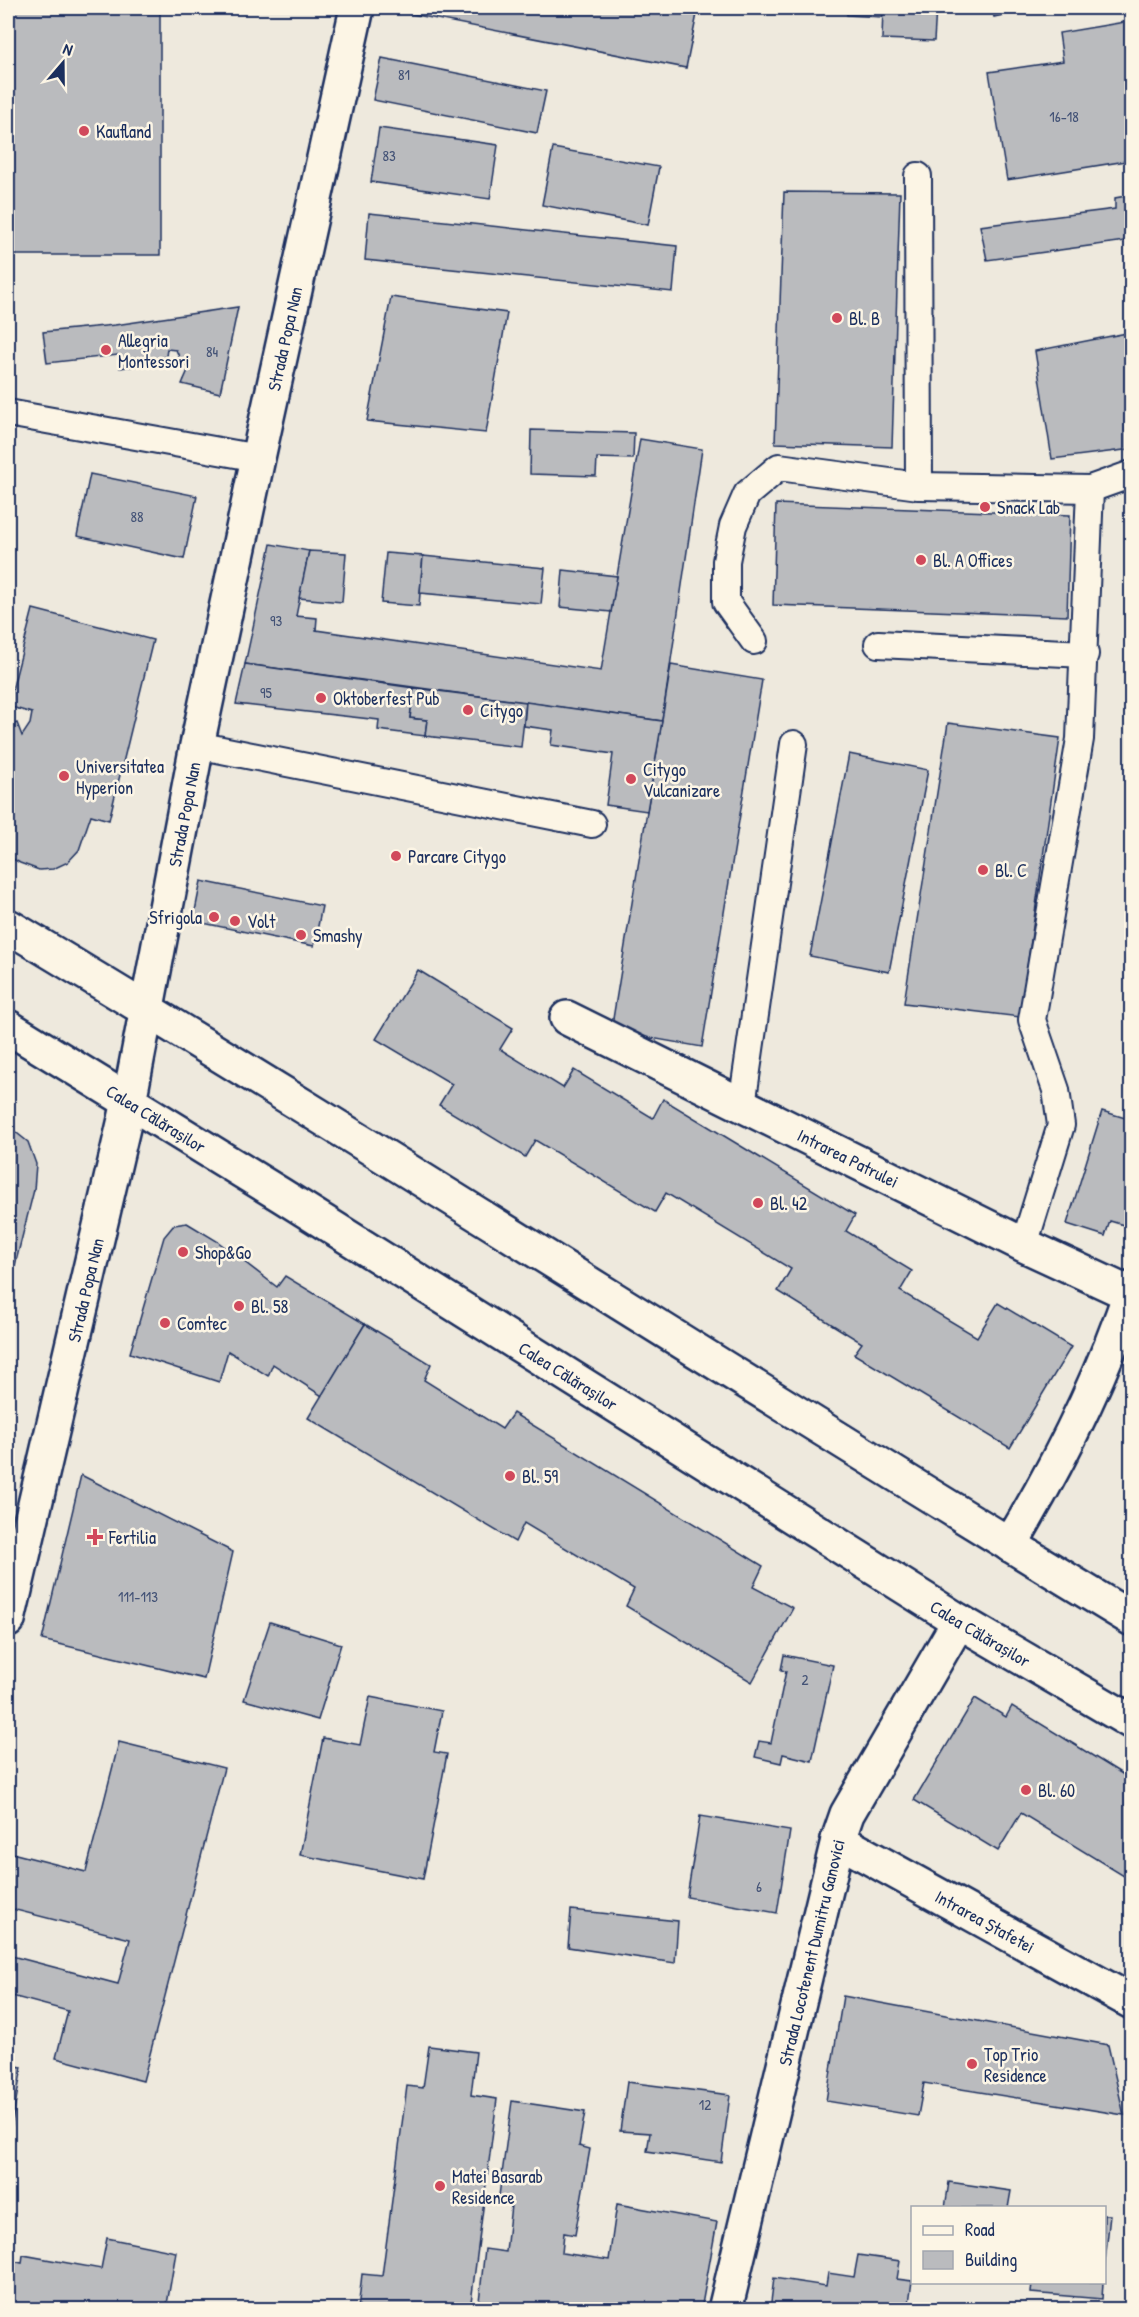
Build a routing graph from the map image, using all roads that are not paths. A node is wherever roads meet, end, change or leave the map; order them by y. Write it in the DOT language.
graph roads {
  1 [pos="357,8"];
  2 [pos="918,176"];
  3 [pos="8,413"];
  4 [pos="258,458"];
  5 [pos="1131,474"];
  6 [pos="919,486"];
  7 [pos="1090,489"];
  8 [pos="754,640"];
  9 [pos="878,644"];
  10 [pos="1085,654"];
  11 [pos="794,744"];
  12 [pos="197,746"];
  13 [pos="592,824"];
  14 [pos="8,926"];
  15 [pos="148,1010"];
  16 [pos="567,1018"];
  17 [pos="8,1027"];
  18 [pos="129,1102"];
  19 [pos="742,1105"];
  20 [pos="1023,1245"];
  21 [pos="1130,1291"];
  22 [pos="1010,1545"];
  23 [pos="1131,1619"];
  24 [pos="8,1620"];
  25 [pos="959,1621"];
  26 [pos="1131,1722"];
  27 [pos="838,1840"];
  28 [pos="1131,2002"];
  29 [pos="725,2310"];
  1 -- 4 [label="street, Strada Popa Nan"];
  2 -- 6 [label="lane"];
  3 -- 4 [label="lane"];
  4 -- 12 [label="street, Strada Popa Nan"];
  5 -- 7 [label="lane"];
  6 -- 7 [label="lane"];
  6 -- 8 [label="lane"];
  7 -- 10 [label="lane"];
  9 -- 10 [label="lane"];
  10 -- 20 [label="lane"];
  11 -- 19 [label="lane"];
  12 -- 13 [label="lane"];
  12 -- 15 [label="street, Strada Popa Nan"];
  14 -- 15 [label="street"];
  15 -- 18 [label="street, Strada Popa Nan"];
  15 -- 22 [label="street"];
  16 -- 19 [label="street, Intrarea Patrulei"];
  17 -- 18 [label="street, Calea Călărașilor"];
  18 -- 24 [label="street, Strada Popa Nan"];
  18 -- 25 [label="street, Calea Călărașilor"];
  19 -- 20 [label="street, Intrarea Patrulei"];
  20 -- 21 [label="street, Intrarea Patrulei"];
  21 -- 22 [label="street, Intrarea Patrulei"];
  22 -- 23 [label="street"];
  25 -- 26 [label="street, Calea Călărașilor"];
  25 -- 27 [label="street, Strada Locotenent Dumitru Ganovici"];
  27 -- 28 [label="street, Intrarea Ștafetei"];
  27 -- 29 [label="street, Strada Locotenent Dumitru Ganovici"];
}
